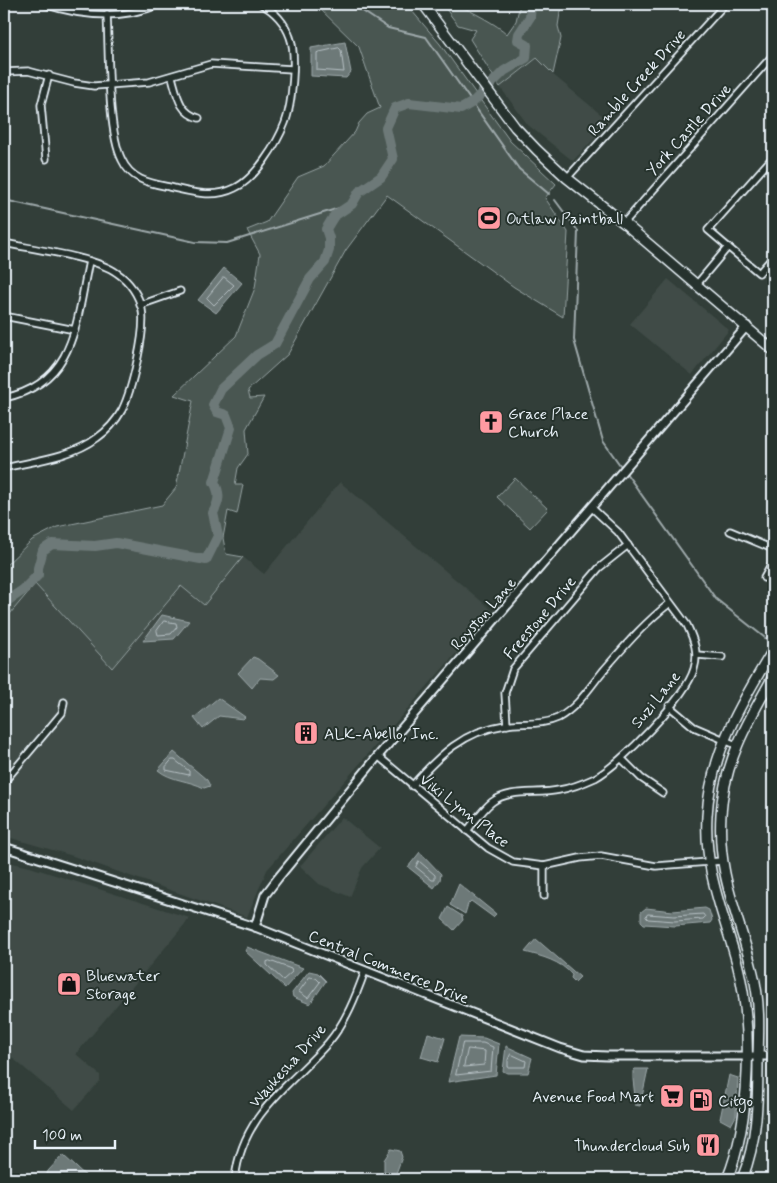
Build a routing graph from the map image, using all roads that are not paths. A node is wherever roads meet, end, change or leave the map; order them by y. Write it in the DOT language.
graph roads {
  1 [pos="44,4"];
  2 [pos="160,4"];
  3 [pos="261,4"];
  4 [pos="423,4"];
  5 [pos="725,4"];
  6 [pos="107,14"];
  7 [pos="773,54"];
  8 [pos="292,69"];
  9 [pos="4,72"];
  10 [pos="49,75"];
  11 [pos="172,77"];
  12 [pos="110,85"];
  13 [pos="199,118"];
  14 [pos="773,157"];
  15 [pos="46,159"];
  16 [pos="567,178"];
  17 [pos="624,222"];
  18 [pos="4,243"];
  19 [pos="728,248"];
  20 [pos="773,257"];
  21 [pos="89,261"];
  22 [pos="697,284"];
  23 [pos="180,291"];
  24 [pos="140,305"];
  25 [pos="4,316"];
  26 [pos="747,326"];
  27 [pos="74,330"];
  28 [pos="773,350"];
  29 [pos="4,398"];
  30 [pos="4,468"];
  31 [pos="592,508"];
  32 [pos="730,531"];
  33 [pos="628,545"];
  34 [pos="773,549"];
  35 [pos="773,562"];
  36 [pos="764,578"];
  37 [pos="670,603"];
  38 [pos="773,650"];
  39 [pos="697,655"];
  40 [pos="722,657"];
  41 [pos="770,664"];
  42 [pos="773,677"];
  43 [pos="64,702"];
  44 [pos="669,706"];
  45 [pos="507,725"];
  46 [pos="724,740"];
  47 [pos="736,745"];
  48 [pos="378,756"];
  49 [pos="622,759"];
  50 [pos="4,782"];
  51 [pos="412,786"];
  52 [pos="663,793"];
  53 [pos="467,831"];
  54 [pos="4,847"];
  55 [pos="709,861"];
  56 [pos="722,861"];
  57 [pos="544,866"];
  58 [pos="544,896"];
  59 [pos="255,927"];
  60 [pos="365,971"];
  61 [pos="746,1056"];
  62 [pos="758,1056"];
  63 [pos="773,1056"];
  64 [pos="235,1179"];
  65 [pos="728,1179"];
  66 [pos="742,1179"];
  1 -- 6 [label="street"];
  2 -- 6 [label="street"];
  3 -- 8 [label="street"];
  4 -- 16 [label="main road"];
  5 -- 16 [label="street, Ramble Creek Drive"];
  6 -- 12 [label="street"];
  7 -- 17 [label="street, York Castle Drive"];
  8 -- 11 [label="street"];
  8 -- 12 [label="street"];
  9 -- 10 [label="street"];
  10 -- 12 [label="street"];
  10 -- 15 [label="street"];
  11 -- 12 [label="street"];
  11 -- 13 [label="street"];
  14 -- 19 [label="street"];
  16 -- 17 [label="main road"];
  17 -- 22 [label="main road"];
  18 -- 21 [label="street"];
  19 -- 20 [label="street"];
  19 -- 22 [label="street"];
  21 -- 24 [label="street"];
  21 -- 27 [label="street"];
  22 -- 26 [label="main road"];
  23 -- 24 [label="street"];
  24 -- 30 [label="street"];
  25 -- 27 [label="street"];
  26 -- 28 [label="main road"];
  26 -- 31 [label="street, Royston Lane"];
  27 -- 29 [label="street"];
  31 -- 33 [label="street"];
  31 -- 48 [label="street, Royston Lane"];
  32 -- 34 [label="street"];
  33 -- 37 [label="street"];
  33 -- 45 [label="street, Freestone Drive"];
  35 -- 36 [label="street"];
  37 -- 39 [label="street"];
  37 -- 45 [label="street"];
  38 -- 41 [label="main road"];
  39 -- 40 [label="street"];
  39 -- 44 [label="street, Suzi Lane"];
  41 -- 46 [label="main road"];
  42 -- 47 [label="main road"];
  43 -- 50 [label="street"];
  44 -- 46 [label="street"];
  44 -- 49 [label="street, Suzi Lane"];
  45 -- 51 [label="street"];
  46 -- 47 [label="street"];
  46 -- 55 [label="main road"];
  47 -- 56 [label="main road"];
  48 -- 51 [label="street, Viki Lynn Place"];
  48 -- 59 [label="street, Royston Lane"];
  49 -- 52 [label="street"];
  49 -- 53 [label="street, Suzi Lane"];
  51 -- 53 [label="street, Viki Lynn Place"];
  53 -- 57 [label="street, Viki Lynn Place"];
  54 -- 59 [label="street, Central Commerce Drive"];
  55 -- 56 [label="street, Viki Lynn Place"];
  55 -- 57 [label="street, Viki Lynn Place"];
  55 -- 61 [label="main road"];
  56 -- 62 [label="main road"];
  57 -- 58 [label="street"];
  59 -- 60 [label="street, Central Commerce Drive"];
  60 -- 61 [label="street, Central Commerce Drive"];
  60 -- 64 [label="street, Waukesha Drive"];
  61 -- 62 [label="street, Central Commerce Drive"];
  61 -- 65 [label="main road"];
  62 -- 63 [label="street, Central Commerce Drive"];
  62 -- 66 [label="main road"];
}
